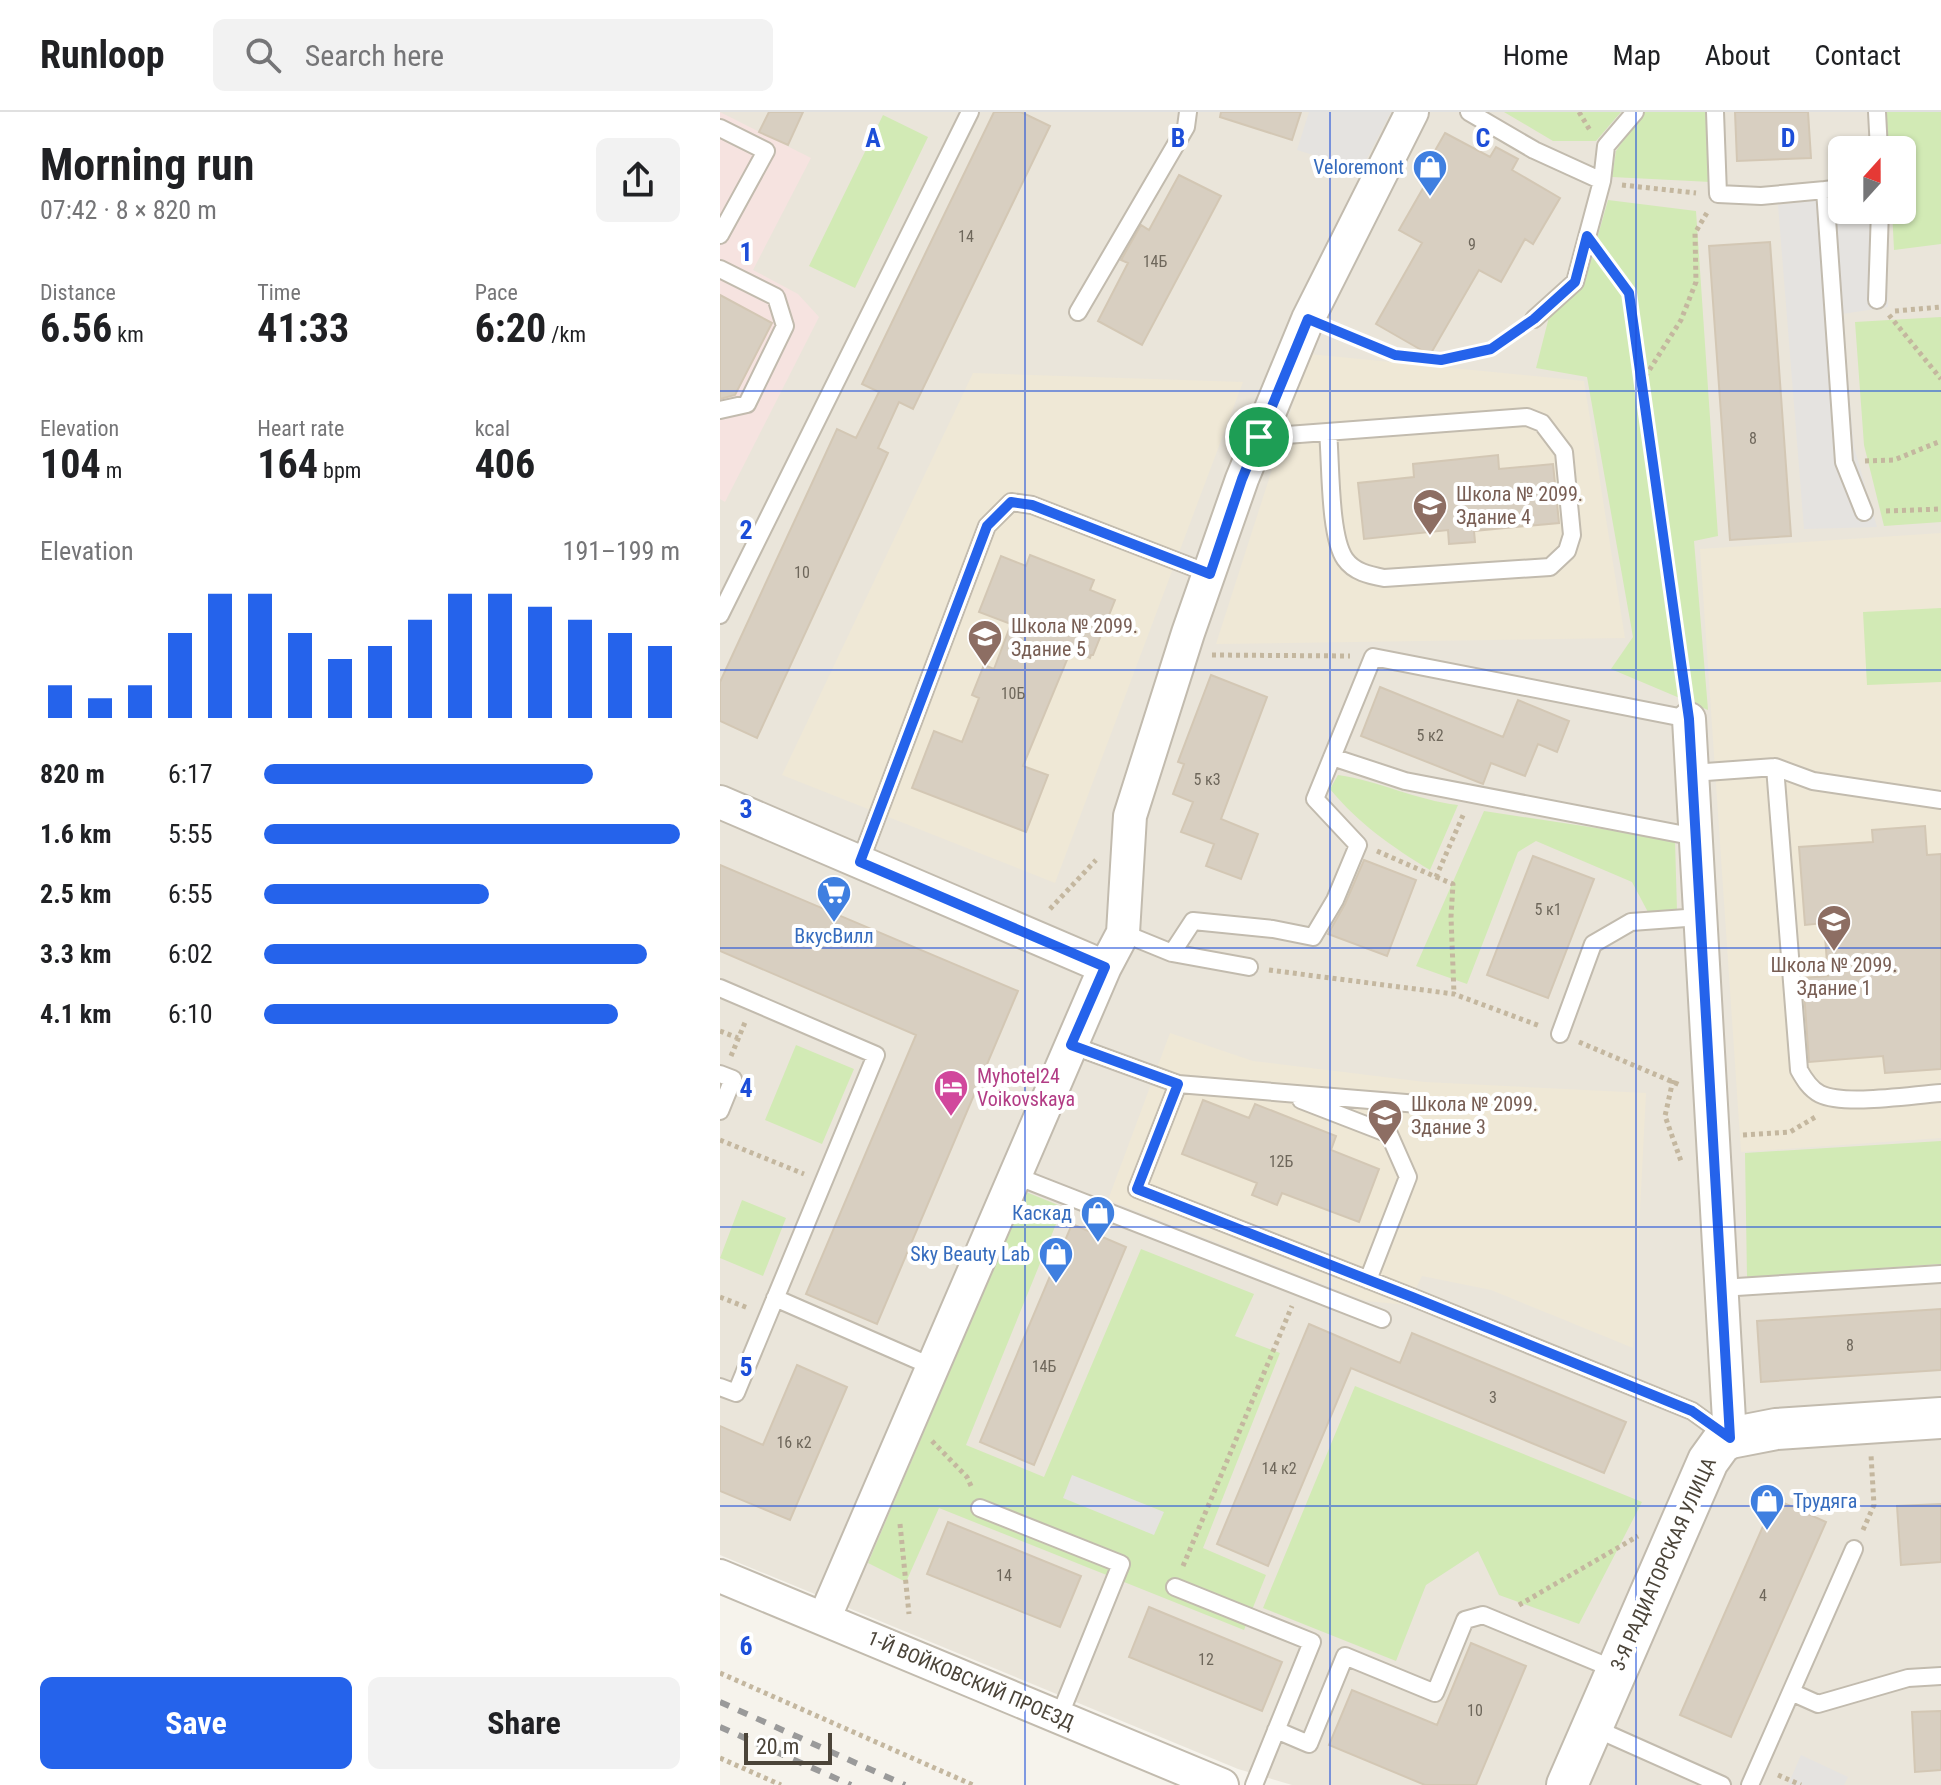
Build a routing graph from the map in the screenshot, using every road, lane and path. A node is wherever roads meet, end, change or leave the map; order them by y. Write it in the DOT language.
graph roads {
  1 [pos="970,112"];
  2 [pos="1188,112"];
  3 [pos="1412,112"];
  4 [pos="1469,112"];
  5 [pos="1635,112"];
  6 [pos="1715,112"];
  7 [pos="1877,112"];
  8 [pos="720,128"];
  9 [pos="1878,136"];
  10 [pos="1602,181"];
  11 [pos="1649,190"];
  12 [pos="1828,190"];
  13 [pos="1718,194"];
  14 [pos="1835,224"];
  15 [pos="1880,224"];
  16 [pos="720,235"];
  17 [pos="1587,236"];
  18 [pos="720,269"];
  19 [pos="1877,300"];
  20 [pos="1941,307"];
  21 [pos="1078,312"];
  22 [pos="1308,319"];
  23 [pos="1534,319"];
  24 [pos="1941,379"];
  25 [pos="1643,380"];
  26 [pos="720,410"];
  27 [pos="1328,432"];
  28 [pos="1259,437"];
  29 [pos="1941,441"];
  30 [pos="1844,462"];
  31 [pos="1941,509"];
  32 [pos="1864,512"];
  33 [pos="1210,574"];
  34 [pos="720,615"];
  35 [pos="1188,633"];
  36 [pos="1373,657"];
  37 [pos="1689,719"];
  38 [pos="1332,757"];
  39 [pos="1775,767"];
  40 [pos="1692,773"];
  41 [pos="1472,793"];
  42 [pos="1941,800"];
  43 [pos="720,802"];
  44 [pos="1130,816"];
  45 [pos="1696,837"];
  46 [pos="1358,845"];
  47 [pos="860,862"];
  48 [pos="1436,877"];
  49 [pos="1050,909"];
  50 [pos="1700,917"];
  51 [pos="1123,933"];
  52 [pos="1172,953"];
  53 [pos="1105,967"];
  54 [pos="1249,967"];
  55 [pos="720,988"];
  56 [pos="1454,994"];
  57 [pos="753,1002"];
  58 [pos="720,1031"];
  59 [pos="1560,1034"];
  60 [pos="738,1038"];
  61 [pos="1071,1045"];
  62 [pos="722,1074"];
  63 [pos="1178,1084"];
  64 [pos="1284,1093"];
  65 [pos="1941,1093"];
  66 [pos="1846,1100"];
  67 [pos="1418,1104"];
  68 [pos="1711,1105"];
  69 [pos="720,1111"];
  70 [pos="1740,1136"];
  71 [pos="720,1140"];
  72 [pos="1016,1176"];
  73 [pos="823,1182"];
  74 [pos="1941,1274"];
  75 [pos="1368,1280"];
  76 [pos="1300,1287"];
  77 [pos="1721,1288"];
  78 [pos="720,1297"];
  79 [pos="775,1298"];
  80 [pos="768,1316"];
  81 [pos="1382,1319"];
  82 [pos="933,1367"];
  83 [pos="720,1387"];
  84 [pos="1941,1418"];
  85 [pos="923,1431"];
  86 [pos="1730,1438"];
  87 [pos="1871,1453"];
  88 [pos="980,1508"];
  89 [pos="900,1522"];
  90 [pos="1639,1536"];
  91 [pos="1854,1549"];
  92 [pos="720,1576"];
  93 [pos="1175,1587"];
  94 [pos="909,1614"];
  95 [pos="824,1619"];
  96 [pos="1497,1621"];
  97 [pos="1616,1670"];
  98 [pos="720,1673"];
  99 [pos="1941,1676"];
  100 [pos="1791,1692"];
  101 [pos="1059,1717"];
  102 [pos="1591,1727"];
  103 [pos="1276,1730"];
  104 [pos="720,1758"];
  105 [pos="781,1785"];
  106 [pos="973,1785"];
  107 [pos="1222,1785"];
  108 [pos="1254,1785"];
  109 [pos="1567,1785"];
  110 [pos="1722,1785"];
  111 [pos="1750,1785"];
  1 -- 34 [label="lane"];
  2 -- 21 [label="lane"];
  3 -- 22 [label="street"];
  4 -- 10 [label="lane"];
  5 -- 10 [label="lane"];
  6 -- 13 [label="lane"];
  7 -- 9 [label="lane"];
  8 -- 16 [label="lane"];
  10 -- 17 [label="lane"];
  11 -- 13 [label="path"];
  12 -- 13 [label="lane"];
  13 -- 25 [label="path"];
  14 -- 30 [label="lane"];
  15 -- 19 [label="lane"];
  17 -- 23 [label="lane"];
  17 -- 25 [label="path"];
  18 -- 26 [label="lane"];
  20 -- 24 [label="path"];
  22 -- 23 [label="path"];
  22 -- 28 [label="street"];
  25 -- 37 [label="path"];
  27 -- 27 [label="lane"];
  27 -- 28 [label="lane"];
  28 -- 33 [label="street"];
  29 -- 30 [label="path"];
  30 -- 32 [label="lane"];
  31 -- 32 [label="path"];
  33 -- 35 [label="street"];
  33 -- 47 [label="lane"];
  35 -- 36 [label="path"];
  35 -- 44 [label="street"];
  36 -- 37 [label="lane"];
  36 -- 38 [label="lane"];
  37 -- 40 [label="street, 3-Я РАДИАТОРСКАЯ УЛИЦА"];
  38 -- 41 [label="lane"];
  38 -- 46 [label="lane"];
  39 -- 40 [label="lane"];
  39 -- 42 [label="lane"];
  39 -- 66 [label="lane"];
  40 -- 45 [label="street, 3-Я РАДИАТОРСКАЯ УЛИЦА"];
  41 -- 45 [label="lane"];
  41 -- 48 [label="path"];
  43 -- 47 [label="street"];
  44 -- 49 [label="path"];
  44 -- 51 [label="street"];
  45 -- 50 [label="street, 3-Я РАДИАТОРСКАЯ УЛИЦА"];
  46 -- 48 [label="path"];
  46 -- 52 [label="lane"];
  47 -- 53 [label="street"];
  48 -- 56 [label="path"];
  50 -- 59 [label="lane"];
  50 -- 68 [label="street, 3-Я РАДИАТОРСКАЯ УЛИЦА"];
  51 -- 52 [label="lane"];
  51 -- 53 [label="street"];
  52 -- 54 [label="lane"];
  53 -- 61 [label="street"];
  54 -- 56 [label="path"];
  55 -- 57 [label="lane"];
  56 -- 59 [label="path"];
  57 -- 60 [label="path"];
  57 -- 73 [label="lane"];
  58 -- 60 [label="path"];
  59 -- 68 [label="path"];
  60 -- 62 [label="path"];
  61 -- 63 [label="lane"];
  61 -- 72 [label="street"];
  62 -- 69 [label="lane"];
  63 -- 64 [label="lane"];
  63 -- 75 [label="lane"];
  64 -- 67 [label="lane"];
  64 -- 75 [label="lane"];
  65 -- 66 [label="lane"];
  66 -- 70 [label="path"];
  68 -- 77 [label="street, 3-Я РАДИАТОРСКАЯ УЛИЦА"];
  71 -- 73 [label="path"];
  72 -- 76 [label="lane"];
  72 -- 82 [label="street"];
  73 -- 79 [label="lane"];
  74 -- 77 [label="lane"];
  75 -- 86 [label="lane"];
  76 -- 81 [label="lane"];
  76 -- 93 [label="path"];
  77 -- 86 [label="street, 3-Я РАДИАТОРСКАЯ УЛИЦА"];
  78 -- 80 [label="path"];
  79 -- 80 [label="lane"];
  79 -- 82 [label="lane"];
  80 -- 83 [label="lane"];
  82 -- 95 [label="street"];
  84 -- 86 [label="street"];
  85 -- 88 [label="path"];
  86 -- 97 [label="street, 3-Я РАДИАТОРСКАЯ УЛИЦА"];
  87 -- 91 [label="path"];
  88 -- 101 [label="lane"];
  89 -- 94 [label="path"];
  90 -- 96 [label="path"];
  91 -- 100 [label="lane"];
  92 -- 95 [label="street, 1-Й ВОЙКОВСКИЙ ПРОЕЗД"];
  93 -- 103 [label="lane"];
  95 -- 101 [label="street, 1-Й ВОЙКОВСКИЙ ПРОЕЗД"];
  96 -- 97 [label="lane"];
  96 -- 103 [label="lane"];
  97 -- 102 [label="street, 3-Я РАДИАТОРСКАЯ УЛИЦА"];
  98 -- 106 [label="path"];
  99 -- 100 [label="lane"];
  100 -- 111 [label="lane"];
  101 -- 107 [label="street, 1-Й ВОЙКОВСКИЙ ПРОЕЗД"];
  102 -- 109 [label="street, 3-Я РАДИАТОРСКАЯ УЛИЦА"];
  102 -- 110 [label="lane"];
  103 -- 108 [label="lane"];
  104 -- 105 [label="path"];
}
